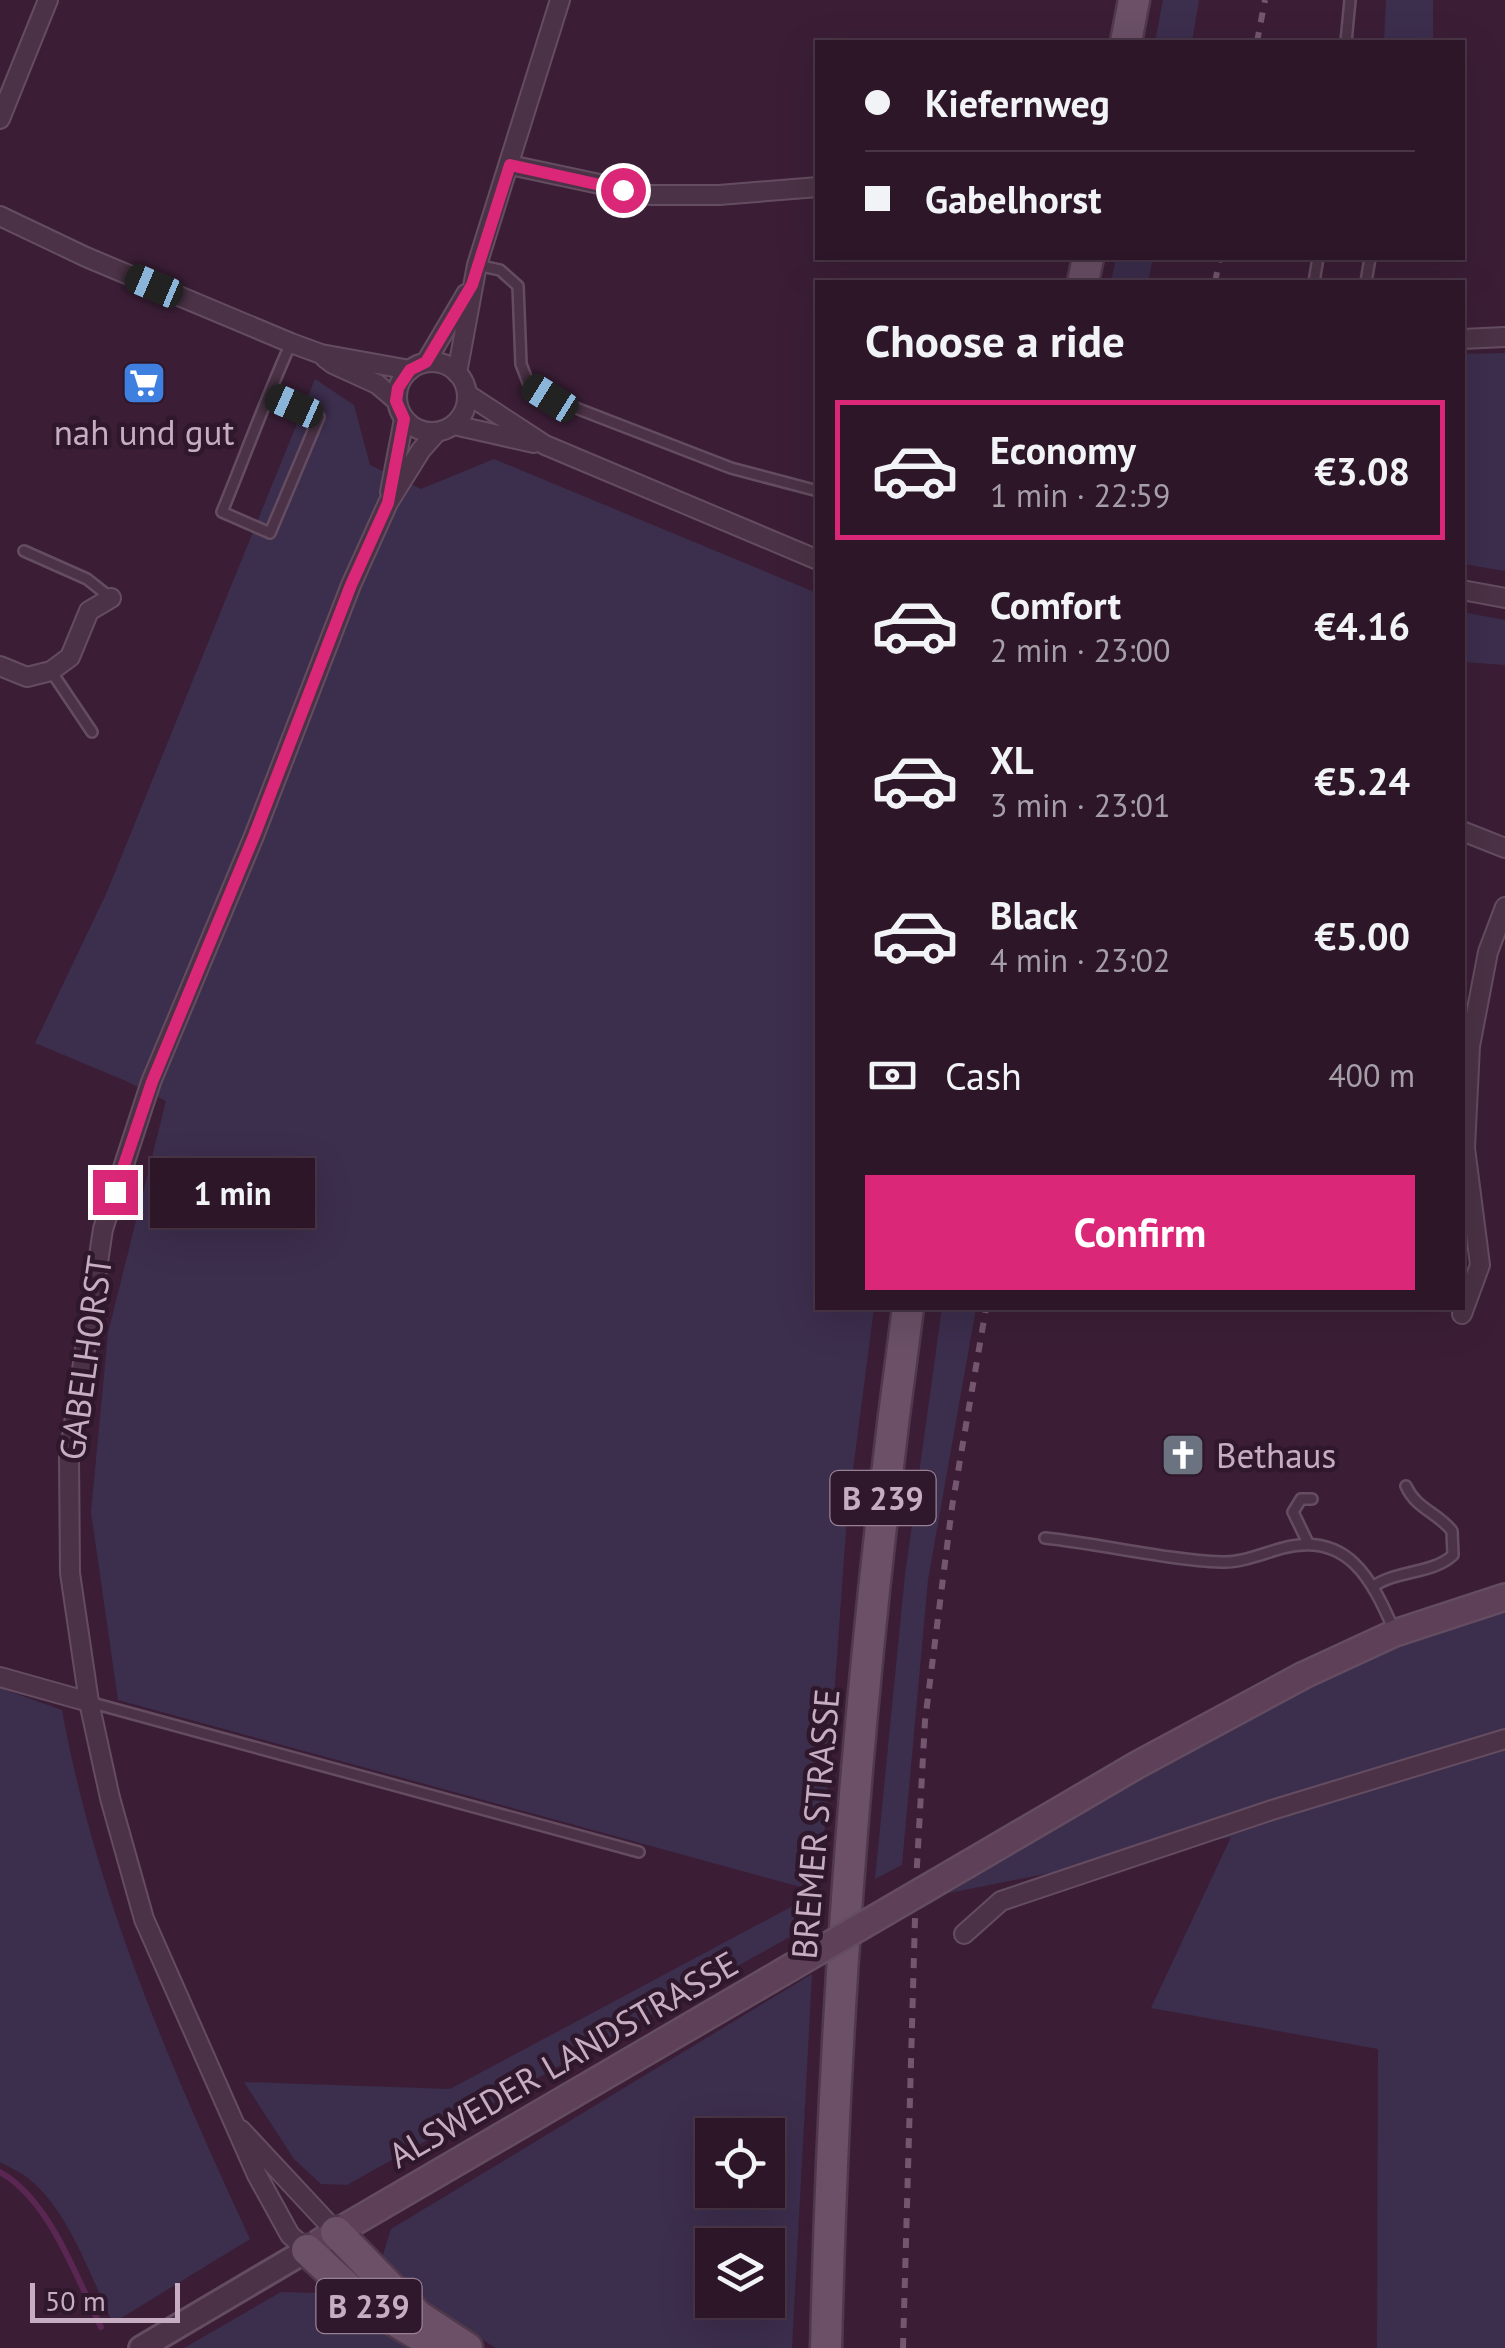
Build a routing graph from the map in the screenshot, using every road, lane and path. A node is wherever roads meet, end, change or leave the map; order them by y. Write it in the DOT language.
graph roads {
  1 [pos="48,0"];
  2 [pos="560,0"];
  3 [pos="1134,0"];
  4 [pos="1350,0"];
  5 [pos="1126,40"];
  6 [pos="1346,40"];
  7 [pos="0,118"];
  8 [pos="510,165"];
  9 [pos="815,187"];
  10 [pos="0,216"];
  11 [pos="477,265"];
  12 [pos="472,285"];
  13 [pos="1505,336"];
  14 [pos="1465,340"];
  15 [pos="291,343"];
  16 [pos="321,354"];
  17 [pos="418,366"];
  18 [pos="458,373"];
  19 [pos="270,394"];
  20 [pos="467,394"];
  21 [pos="400,410"];
  22 [pos="445,429"];
  23 [pos="544,445"];
  24 [pos="815,490"];
  25 [pos="388,503"];
  26 [pos="24,551"];
  27 [pos="815,559"];
  28 [pos="1465,591"];
  29 [pos="112,598"];
  30 [pos="1505,598"];
  31 [pos="0,666"];
  32 [pos="51,671"];
  33 [pos="92,732"];
  34 [pos="1465,832"];
  35 [pos="1505,848"];
  36 [pos="1505,907"];
  37 [pos="1465,1148"];
  38 [pos="1465,1148"];
  39 [pos="1465,1306"];
  40 [pos="908,1310"];
  41 [pos="1463,1310"];
  42 [pos="1462,1314"];
  43 [pos="1406,1486"];
  44 [pos="1312,1499"];
  45 [pos="1045,1538"];
  46 [pos="1308,1543"];
  47 [pos="1374,1586"];
  48 [pos="1505,1597"];
  49 [pos="1396,1633"];
  50 [pos="0,1677"];
  51 [pos="89,1702"];
  52 [pos="1505,1740"];
  53 [pos="639,1852"];
  54 [pos="964,1934"];
  55 [pos="232,2121"];
  56 [pos="336,2232"];
  57 [pos="307,2250"];
  58 [pos="173,2340"];
  59 [pos="141,2348"];
  60 [pos="442,2348"];
  61 [pos="467,2348"];
  62 [pos="826,2348"];
  1 -- 7 [label="street"];
  2 -- 8 [label="street"];
  3 -- 5 [label="main road"];
  4 -- 6 [label="lane"];
  8 -- 9 [label="street"];
  8 -- 11 [label="street"];
  10 -- 15 [label="street"];
  11 -- 12 [label="street"];
  11 -- 24 [label="lane"];
  12 -- 17 [label="street"];
  12 -- 18 [label="street"];
  13 -- 14 [label="street"];
  15 -- 16 [label="street"];
  15 -- 19 [label="lane"];
  16 -- 17 [label="street"];
  16 -- 21 [label="street"];
  17 -- 18 [label="street"];
  17 -- 21 [label="street"];
  18 -- 20 [label="street"];
  19 -- 19 [label="lane"];
  20 -- 22 [label="street"];
  20 -- 23 [label="street"];
  21 -- 22 [label="street"];
  21 -- 25 [label="street, GABELHORST"];
  22 -- 23 [label="street"];
  22 -- 25 [label="street, GABELHORST"];
  23 -- 27 [label="street"];
  25 -- 51 [label="street, GABELHORST"];
  26 -- 29 [label="lane"];
  28 -- 30 [label="street"];
  29 -- 32 [label="street"];
  31 -- 32 [label="street"];
  32 -- 33 [label="lane"];
  34 -- 35 [label="street"];
  36 -- 37 [label="street"];
  38 -- 39 [label="street"];
  40 -- 62 [label="main road, BREMER STRASSE / B 239"];
  41 -- 42 [label="street"];
  43 -- 47 [label="lane"];
  44 -- 46 [label="lane"];
  45 -- 46 [label="lane"];
  46 -- 47 [label="lane"];
  47 -- 49 [label="lane"];
  48 -- 49 [label="main road, ALSWEDER LANDSTRASSE"];
  49 -- 56 [label="main road, ALSWEDER LANDSTRASSE, bridge"];
  50 -- 51 [label="street"];
  51 -- 53 [label="lane"];
  51 -- 55 [label="street, GABELHORST"];
  52 -- 54 [label="street"];
  55 -- 56 [label="street, GABELHORST"];
  55 -- 57 [label="street, GABELHORST"];
  56 -- 57 [label="main road, ALSWEDER LANDSTRASSE"];
  56 -- 61 [label="main road, B 239"];
  57 -- 58 [label="street, ALSWEDER LANDSTRASSE"];
  57 -- 60 [label="main road, B 239"];
  58 -- 59 [label="street, ALSWEDER LANDSTRASSE"];
}
